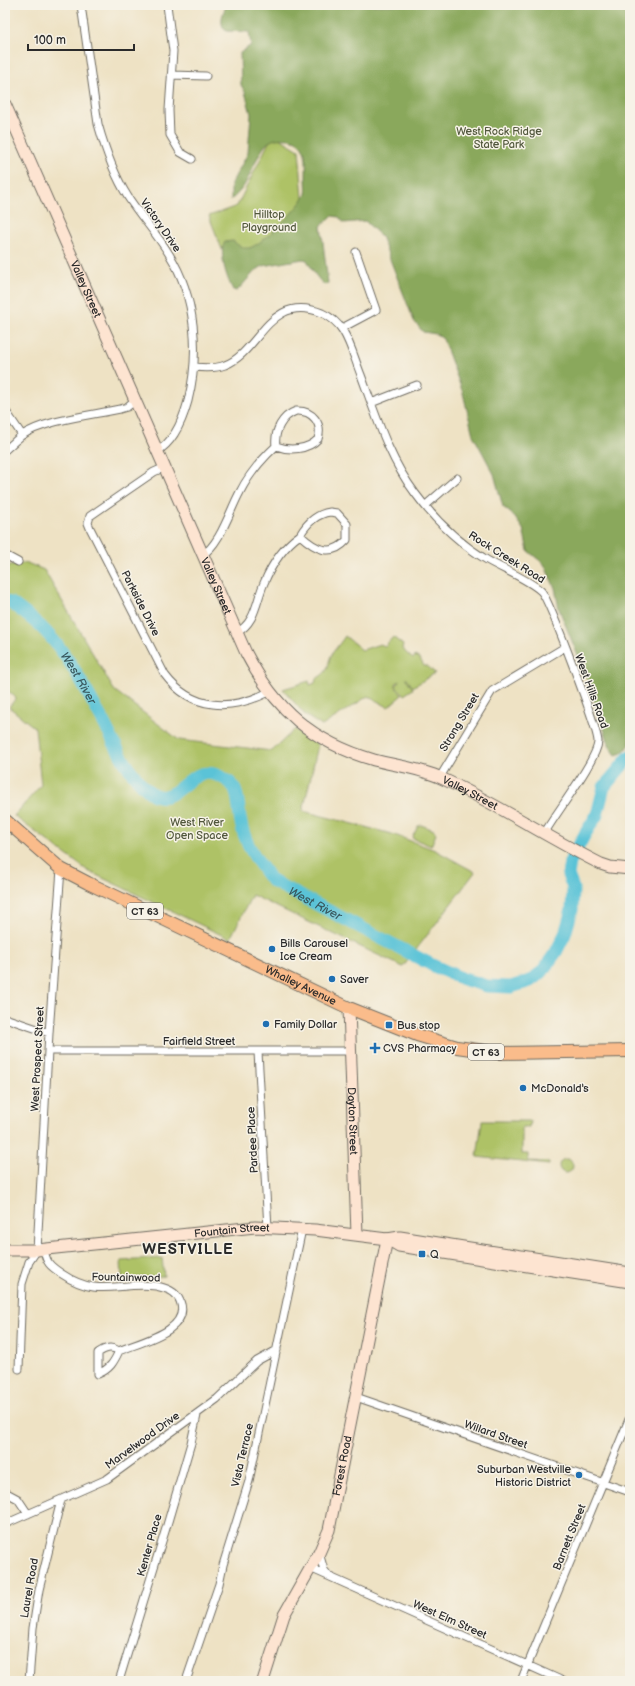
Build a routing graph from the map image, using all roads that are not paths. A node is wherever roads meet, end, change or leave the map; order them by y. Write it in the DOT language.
graph roads {
  1 [pos="82,5"];
  2 [pos="167,5"];
  3 [pos="171,75"];
  4 [pos="206,76"];
  5 [pos="5,104"];
  6 [pos="192,159"];
  7 [pos="356,252"];
  8 [pos="342,328"];
  9 [pos="194,367"];
  10 [pos="417,385"];
  11 [pos="134,401"];
  12 [pos="371,403"];
  13 [pos="5,410"];
  14 [pos="22,435"];
  15 [pos="276,446"];
  16 [pos="5,450"];
  17 [pos="156,452"];
  18 [pos="163,468"];
  19 [pos="457,478"];
  20 [pos="426,505"];
  21 [pos="300,535"];
  22 [pos="5,555"];
  23 [pos="202,555"];
  24 [pos="18,562"];
  25 [pos="543,593"];
  26 [pos="236,632"];
  27 [pos="565,647"];
  28 [pos="269,692"];
  29 [pos="440,777"];
  30 [pos="5,820"];
  31 [pos="544,834"];
  32 [pos="630,868"];
  33 [pos="62,869"];
  34 [pos="349,1008"];
  35 [pos="5,1018"];
  36 [pos="49,1033"];
  37 [pos="48,1051"];
  38 [pos="350,1051"];
  39 [pos="630,1051"];
  40 [pos="258,1052"];
  41 [pos="268,1228"];
  42 [pos="302,1229"];
  43 [pos="357,1234"];
  44 [pos="387,1239"];
  45 [pos="40,1249"];
  46 [pos="5,1250"];
  47 [pos="559,1266"];
  48 [pos="630,1273"];
  49 [pos="630,1282"];
  50 [pos="276,1350"];
  51 [pos="119,1351"];
  52 [pos="19,1369"];
  53 [pos="356,1397"];
  54 [pos="197,1415"];
  55 [pos="630,1416"];
  56 [pos="603,1482"];
  57 [pos="5,1492"];
  58 [pos="630,1492"];
  59 [pos="61,1500"];
  60 [pos="28,1514"];
  61 [pos="5,1524"];
  62 [pos="319,1554"];
  63 [pos="310,1568"];
  64 [pos="328,1575"];
  65 [pos="528,1665"];
  66 [pos="29,1681"];
  67 [pos="119,1681"];
  68 [pos="186,1681"];
  69 [pos="263,1681"];
  70 [pos="521,1681"];
  71 [pos="563,1681"];
  1 -- 9 [label="street, Victory Drive"];
  2 -- 3 [label="street"];
  3 -- 4 [label="street"];
  3 -- 6 [label="street"];
  5 -- 11 [label="main road, Valley Street"];
  7 -- 8 [label="street"];
  8 -- 9 [label="street"];
  8 -- 12 [label="street, Rock Creek Road"];
  9 -- 17 [label="street, Victory Drive"];
  10 -- 12 [label="street"];
  11 -- 14 [label="street"];
  11 -- 17 [label="main road, Valley Street"];
  12 -- 20 [label="street, Rock Creek Road"];
  13 -- 14 [label="street"];
  14 -- 16 [label="street"];
  15 -- 15 [label="street"];
  15 -- 23 [label="street"];
  17 -- 18 [label="main road, Valley Street"];
  18 -- 23 [label="main road, Valley Street"];
  18 -- 28 [label="street, Parkside Drive"];
  19 -- 20 [label="street"];
  20 -- 25 [label="street, Rock Creek Road"];
  21 -- 21 [label="street"];
  21 -- 26 [label="street"];
  22 -- 24 [label="street"];
  23 -- 26 [label="main road, Valley Street"];
  25 -- 27 [label="street, West Hills Road"];
  26 -- 28 [label="main road, Valley Street"];
  27 -- 29 [label="street, Strong Street"];
  27 -- 31 [label="street, West Hills Road"];
  28 -- 29 [label="main road, Valley Street"];
  29 -- 31 [label="main road, Valley Street"];
  30 -- 33 [label="main road, Whalley Avenue / CT 63"];
  31 -- 32 [label="main road, Valley Street"];
  33 -- 34 [label="main road, Whalley Avenue / CT 63"];
  33 -- 36 [label="street, West Prospect Street"];
  34 -- 38 [label="main road, Dayton Street"];
  34 -- 39 [label="main road, Whalley Avenue / CT 63"];
  35 -- 36 [label="street"];
  36 -- 37 [label="street, West Prospect Street"];
  37 -- 40 [label="street, Fairfield Street"];
  37 -- 45 [label="street, West Prospect Street"];
  38 -- 40 [label="street, Fairfield Street"];
  38 -- 43 [label="main road, Dayton Street"];
  40 -- 41 [label="street, Pardee Place"];
  41 -- 42 [label="main road, Fountain Street"];
  41 -- 45 [label="main road, Fountain Street"];
  42 -- 43 [label="main road, Fountain Street"];
  42 -- 50 [label="street, Vista Terrace"];
  43 -- 44 [label="main road, Fountain Street"];
  44 -- 47 [label="main road, Fountain Street"];
  44 -- 53 [label="main road, Forest Road"];
  45 -- 46 [label="main road, Fountain Street"];
  45 -- 51 [label="street, Fountainwood"];
  45 -- 52 [label="street"];
  47 -- 48 [label="main road, Fountain Street"];
  47 -- 49 [label="main road, Fountain Street"];
  50 -- 54 [label="street, Marvelwood Drive"];
  50 -- 68 [label="street, Vista Terrace"];
  53 -- 56 [label="street, Willard Street"];
  53 -- 62 [label="main road, Forest Road"];
  54 -- 59 [label="street, Marvelwood Drive"];
  54 -- 67 [label="street, Kenter Place"];
  55 -- 56 [label="street, Barnett Street"];
  56 -- 58 [label="street, Willard Street"];
  56 -- 65 [label="street, Barnett Street"];
  57 -- 60 [label="street"];
  59 -- 60 [label="street, Marvelwood Drive"];
  59 -- 66 [label="street, Laurel Road"];
  60 -- 61 [label="street, Marvelwood Drive"];
  62 -- 63 [label="main road, Forest Road"];
  62 -- 64 [label="street"];
  63 -- 64 [label="street, West Elm Street"];
  63 -- 69 [label="main road, Forest Road"];
  64 -- 65 [label="street, West Elm Street"];
  65 -- 70 [label="street, Barnett Street"];
  65 -- 71 [label="street, West Elm Street"];
}
